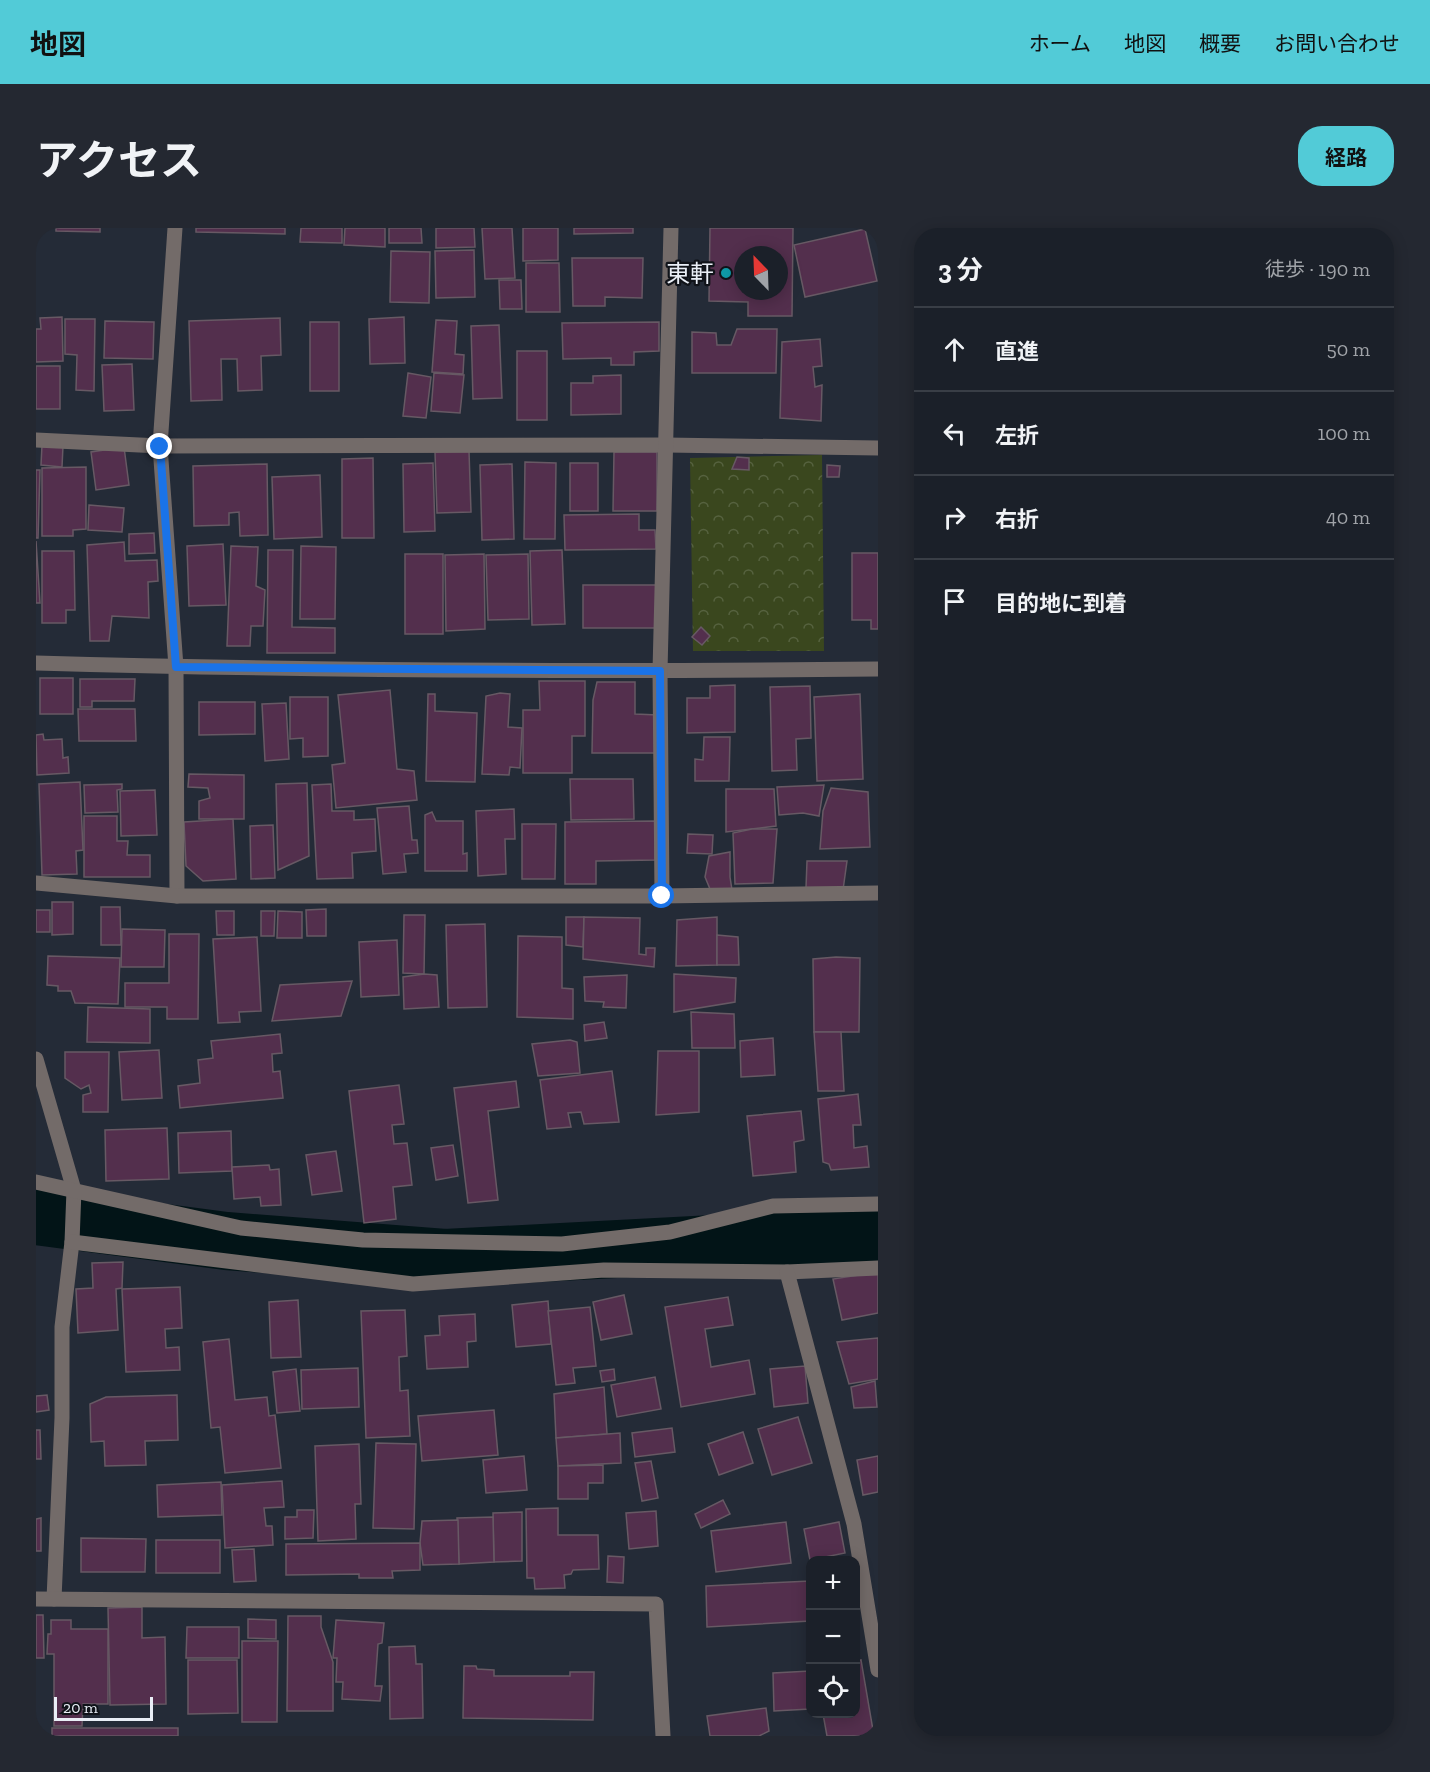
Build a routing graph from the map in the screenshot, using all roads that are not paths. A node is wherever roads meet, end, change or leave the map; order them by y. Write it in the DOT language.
graph roads {
  1 [pos="175,228"];
  2 [pos="671,228"];
  3 [pos="36,440"];
  4 [pos="666,445"];
  5 [pos="160,447"];
  6 [pos="878,448"];
  7 [pos="36,663"];
  8 [pos="176,667"];
  9 [pos="878,669"];
  10 [pos="660,671"];
  11 [pos="36,883"];
  12 [pos="878,893"];
  13 [pos="177,896"];
  14 [pos="662,896"];
  15 [pos="36,1059"];
  16 [pos="36,1182"];
  17 [pos="74,1190"];
  18 [pos="878,1204"];
  19 [pos="72,1242"];
  20 [pos="878,1268"];
  21 [pos="787,1272"];
  22 [pos="36,1599"];
  23 [pos="54,1599"];
  24 [pos="878,1670"];
  25 [pos="663,1736"];
  1 -- 5 [label="street"];
  2 -- 4 [label="street"];
  3 -- 5 [label="street"];
  4 -- 5 [label="street"];
  4 -- 6 [label="street"];
  4 -- 10 [label="street"];
  5 -- 8 [label="street"];
  7 -- 8 [label="street"];
  8 -- 10 [label="street"];
  8 -- 13 [label="street"];
  9 -- 10 [label="street"];
  10 -- 14 [label="street"];
  11 -- 13 [label="street"];
  12 -- 14 [label="street"];
  13 -- 14 [label="street"];
  15 -- 17 [label="street"];
  16 -- 17 [label="street"];
  17 -- 18 [label="street"];
  17 -- 19 [label="street"];
  19 -- 21 [label="street"];
  19 -- 23 [label="street"];
  20 -- 21 [label="street"];
  21 -- 24 [label="street"];
  22 -- 23 [label="street"];
  23 -- 25 [label="street"];
}
